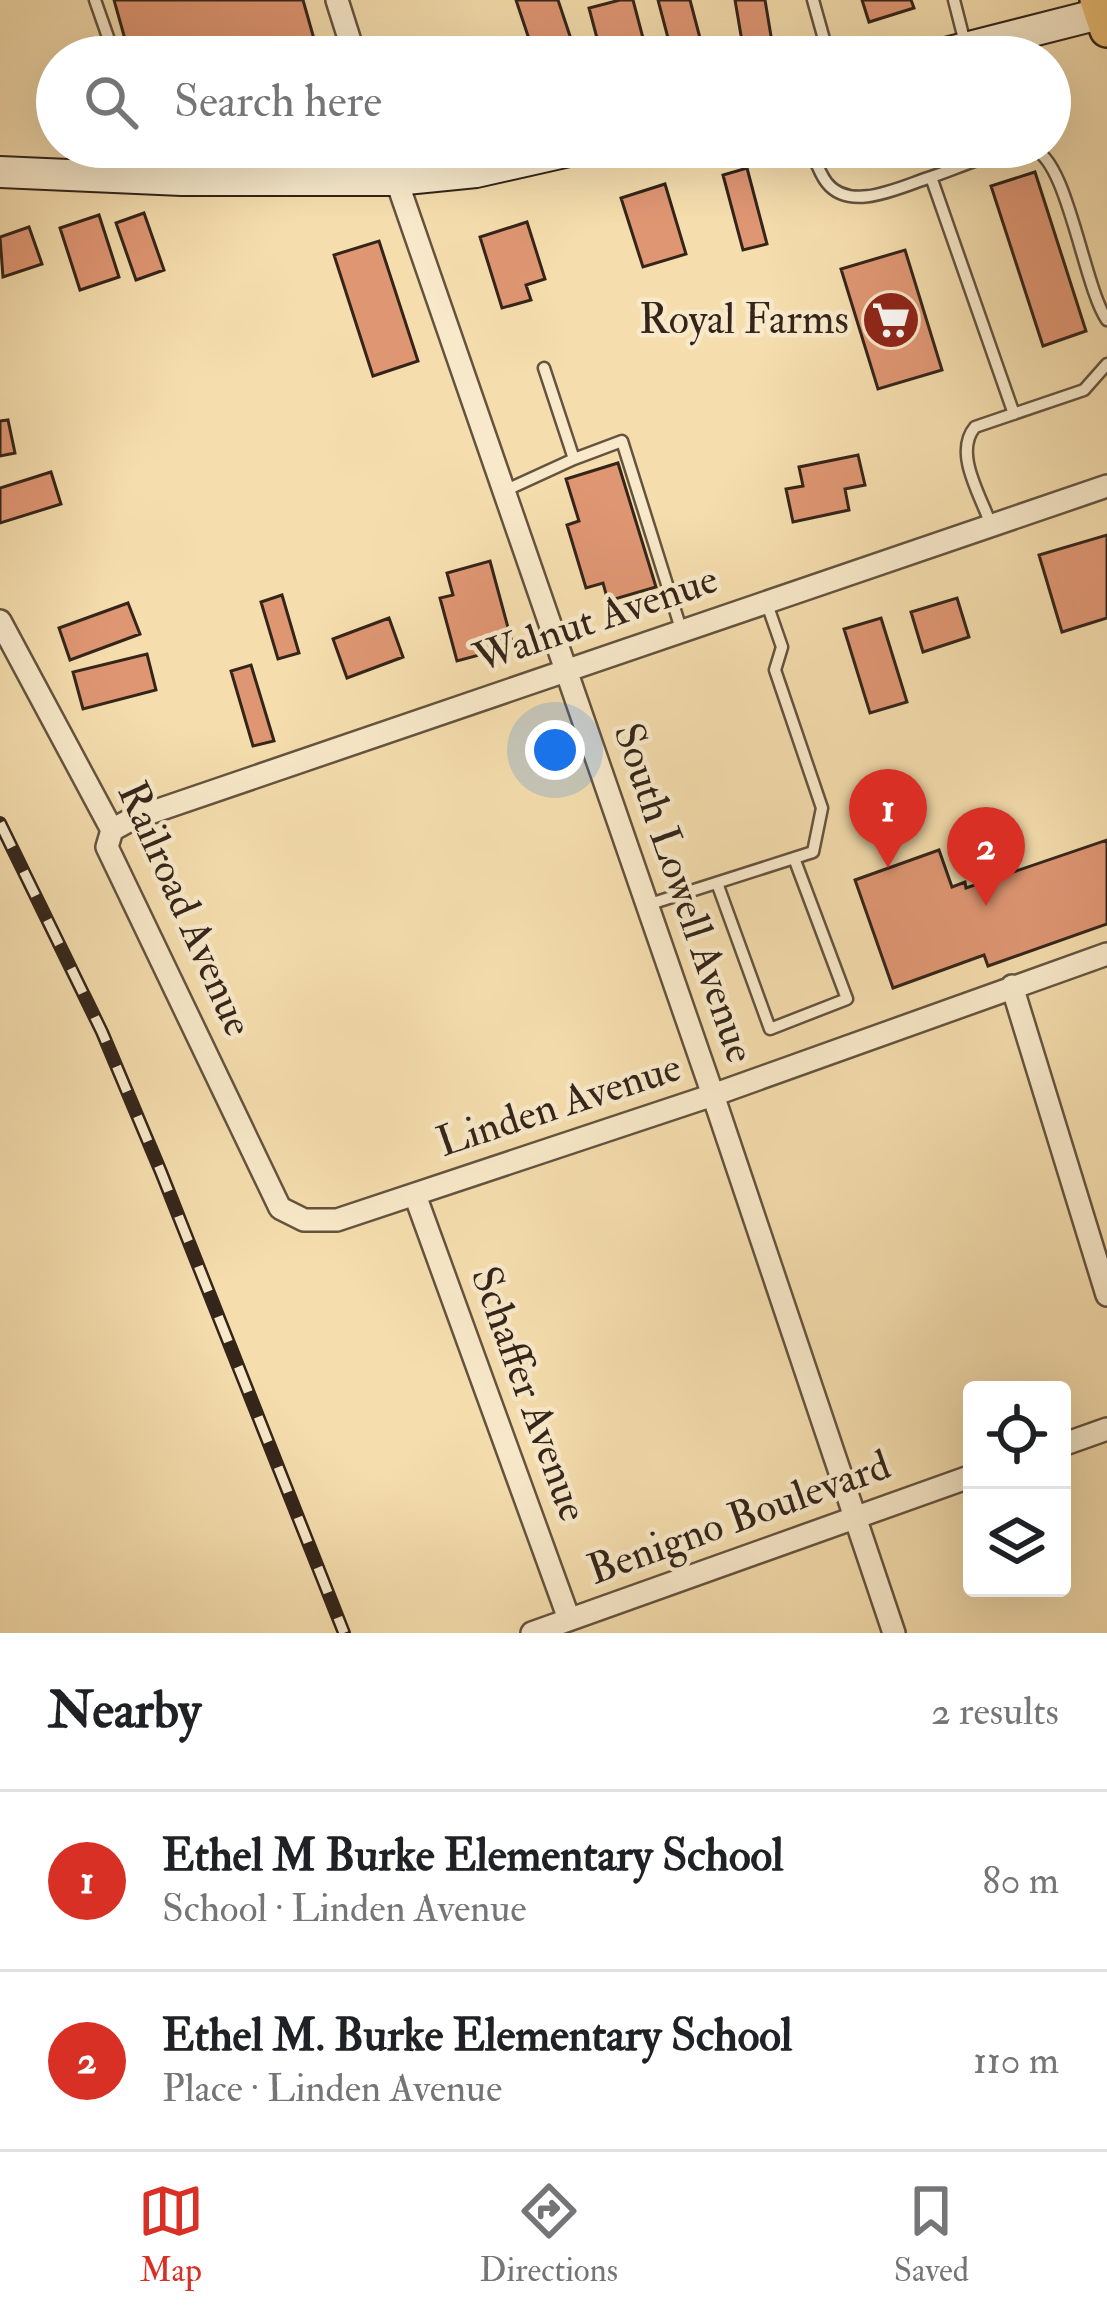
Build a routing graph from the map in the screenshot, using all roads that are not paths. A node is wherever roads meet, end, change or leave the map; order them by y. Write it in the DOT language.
graph roads {
  1 [pos="95,0"];
  2 [pos="337,0"];
  3 [pos="813,0"];
  4 [pos="954,0"];
  5 [pos="1103,13"];
  6 [pos="108,36"];
  7 [pos="349,36"];
  8 [pos="823,36"];
  9 [pos="963,36"];
  10 [pos="1010,36"];
  11 [pos="160,168"];
  12 [pos="175,168"];
  13 [pos="392,168"];
  14 [pos="494,168"];
  15 [pos="820,168"];
  16 [pos="959,168"];
  17 [pos="1051,168"];
  18 [pos="0,172"];
  19 [pos="931,177"];
  20 [pos="168,179"];
  21 [pos="396,180"];
  22 [pos="1107,320"];
  23 [pos="1107,364"];
  24 [pos="544,368"];
  25 [pos="1014,414"];
  26 [pos="574,459"];
  27 [pos="1107,486"];
  28 [pos="502,492"];
  29 [pos="992,525"];
  30 [pos="766,602"];
  31 [pos="0,621"];
  32 [pos="681,629"];
  33 [pos="565,672"];
  34 [pos="112,830"];
  35 [pos="794,858"];
  36 [pos="717,883"];
  37 [pos="647,905"];
  38 [pos="1107,954"];
  39 [pos="1012,986"];
  40 [pos="713,1095"];
  41 [pos="415,1195"];
  42 [pos="304,1220"];
  43 [pos="1107,1295"];
  44 [pos="1107,1430"];
  45 [pos="1071,1442"];
  46 [pos="963,1479"];
  47 [pos="856,1517"];
  48 [pos="569,1619"];
  49 [pos="532,1633"];
  50 [pos="894,1633"];
  1 -- 6 [label="lane"];
  2 -- 7 [label="street"];
  3 -- 8 [label="lane"];
  4 -- 9 [label="lane"];
  5 -- 10 [label="main road"];
  11 -- 20 [label="lane"];
  12 -- 20 [label="lane"];
  13 -- 21 [label="street, South Lowell Avenue"];
  14 -- 21 [label="main road"];
  15 -- 19 [label="lane"];
  16 -- 19 [label="lane"];
  17 -- 22 [label="lane"];
  18 -- 20 [label="main road"];
  19 -- 25 [label="lane"];
  20 -- 21 [label="main road"];
  21 -- 28 [label="street, South Lowell Avenue"];
  23 -- 25 [label="lane"];
  24 -- 26 [label="lane"];
  25 -- 29 [label="lane"];
  26 -- 28 [label="lane"];
  26 -- 32 [label="lane"];
  27 -- 29 [label="street, Walnut Avenue"];
  28 -- 33 [label="street, South Lowell Avenue"];
  29 -- 30 [label="street, Walnut Avenue"];
  30 -- 32 [label="street, Walnut Avenue"];
  30 -- 35 [label="lane"];
  31 -- 34 [label="street, Railroad Avenue"];
  32 -- 33 [label="street, Walnut Avenue"];
  33 -- 34 [label="street, Walnut Avenue"];
  33 -- 37 [label="street, South Lowell Avenue"];
  34 -- 42 [label="street, Railroad Avenue"];
  35 -- 36 [label="lane"];
  35 -- 36 [label="lane"];
  36 -- 37 [label="lane"];
  37 -- 40 [label="street, South Lowell Avenue"];
  38 -- 39 [label="street, Linden Avenue"];
  39 -- 40 [label="street, Linden Avenue"];
  39 -- 43 [label="street"];
  40 -- 41 [label="street, Linden Avenue"];
  40 -- 47 [label="street, South Lowell Avenue"];
  41 -- 42 [label="street, Linden Avenue"];
  41 -- 48 [label="street, Schaffer Avenue"];
  44 -- 45 [label="street"];
  46 -- 47 [label="street, Benigno Boulevard"];
  47 -- 48 [label="street, Benigno Boulevard"];
  47 -- 50 [label="street, South Lowell Avenue"];
  48 -- 49 [label="street, Benigno Boulevard"];
}
